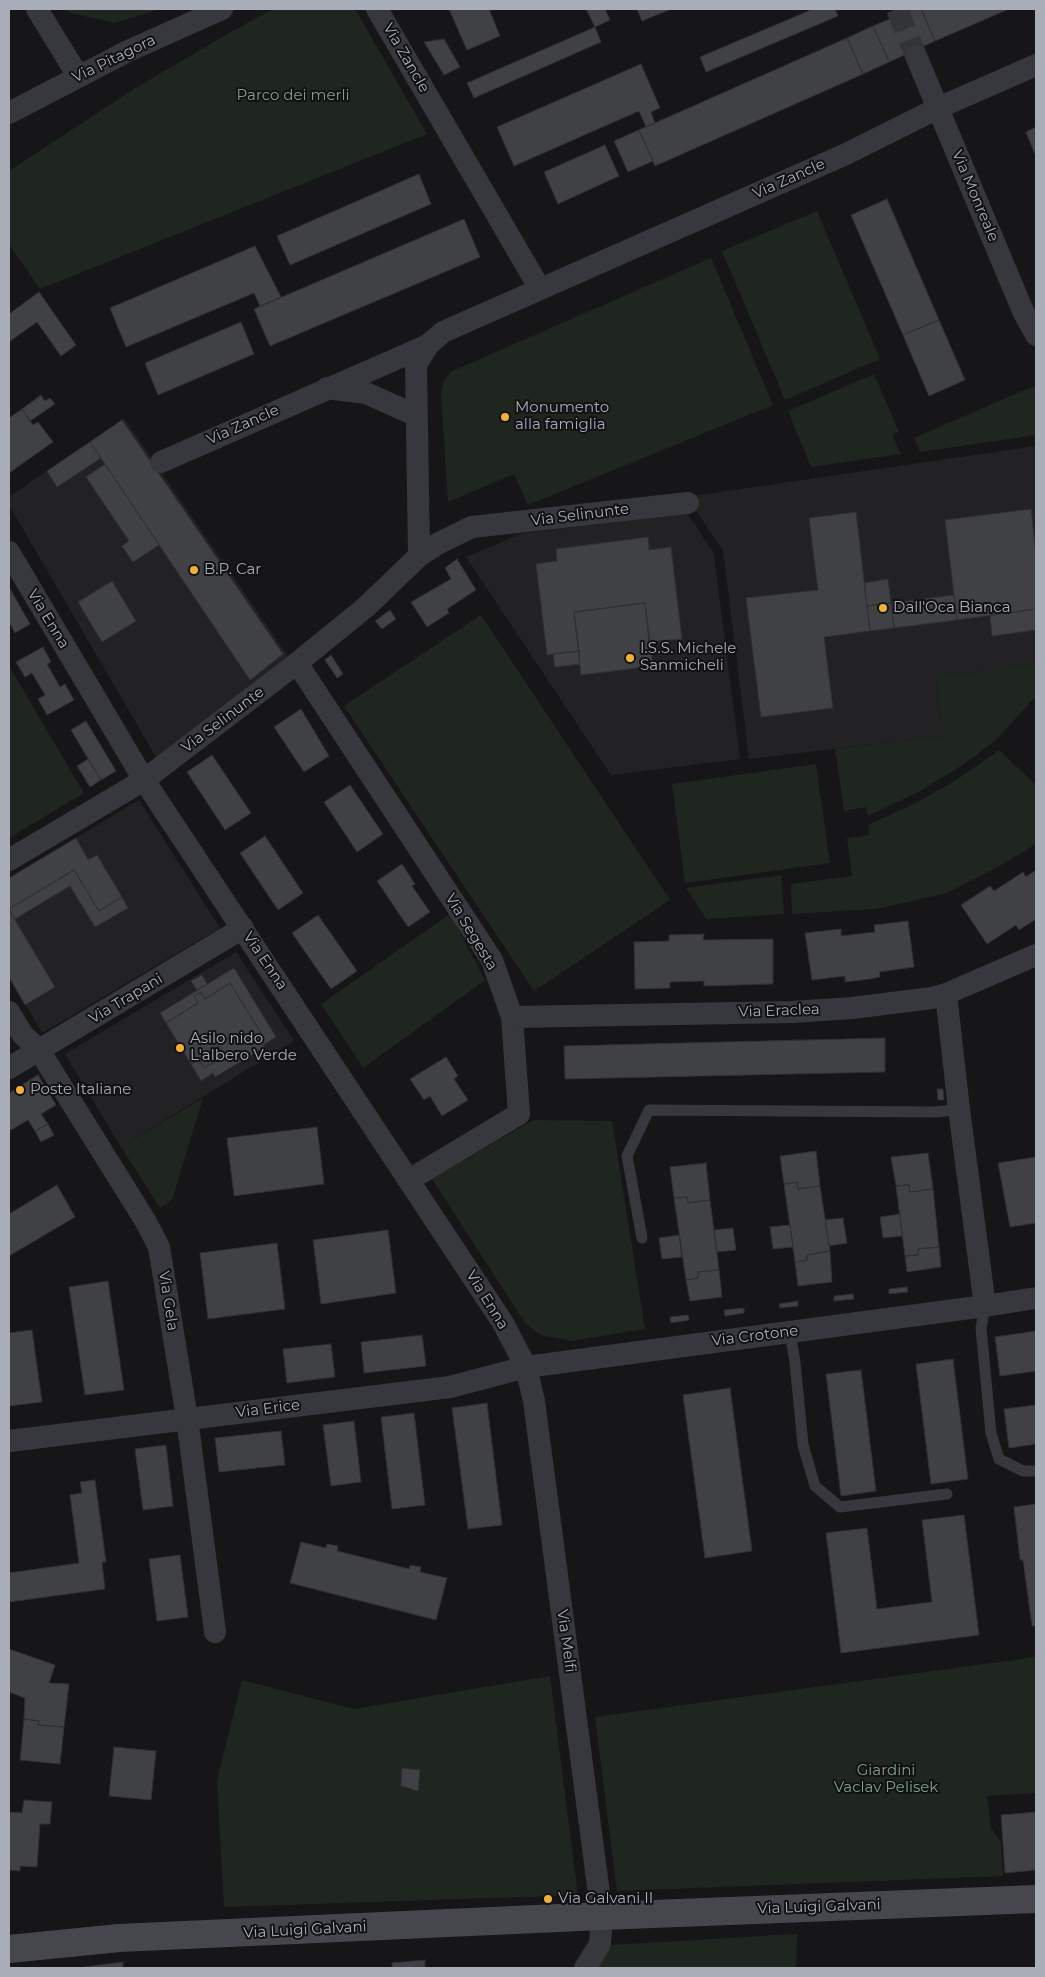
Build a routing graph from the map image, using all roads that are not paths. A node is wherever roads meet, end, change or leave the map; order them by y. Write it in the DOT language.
graph roads {
  1 [pos="37,9"];
  2 [pos="222,9"];
  3 [pos="377,9"];
  4 [pos="916,56"];
  5 [pos="1036,65"];
  6 [pos="78,76"];
  7 [pos="938,108"];
  8 [pos="9,114"];
  9 [pos="540,289"];
  10 [pos="1036,335"];
  11 [pos="428,345"];
  12 [pos="326,388"];
  13 [pos="417,416"];
  14 [pos="161,462"];
  15 [pos="688,503"];
  16 [pos="9,552"];
  17 [pos="419,556"];
  18 [pos="297,663"];
  19 [pos="144,780"];
  20 [pos="9,860"];
  21 [pos="243,928"];
  22 [pos="1036,955"];
  23 [pos="946,994"];
  24 [pos="9,1012"];
  25 [pos="512,1016"];
  26 [pos="39,1050"];
  27 [pos="9,1068"];
  28 [pos="959,1109"];
  29 [pos="409,1180"];
  30 [pos="642,1238"];
  31 [pos="1036,1298"];
  32 [pos="985,1306"];
  33 [pos="790,1332"];
  34 [pos="526,1367"];
  35 [pos="187,1418"];
  36 [pos="9,1441"];
  37 [pos="1036,1471"];
  38 [pos="947,1494"];
  39 [pos="215,1632"];
  40 [pos="1036,1900"];
  41 [pos="602,1916"];
  42 [pos="9,1949"];
  43 [pos="585,1968"];
  1 -- 6 [label="street"];
  2 -- 6 [label="street, Via Pitagora"];
  3 -- 9 [label="street, Via Zancle"];
  4 -- 7 [label="street, Via Monreale"];
  5 -- 7 [label="street, Via Zancle"];
  6 -- 8 [label="street, Via Pitagora"];
  7 -- 9 [label="street, Via Zancle"];
  7 -- 10 [label="street, Via Monreale"];
  9 -- 11 [label="street, Via Zancle"];
  11 -- 12 [label="street, Via Zancle"];
  11 -- 13 [label="street"];
  12 -- 13 [label="street"];
  12 -- 14 [label="street, Via Zancle"];
  13 -- 17 [label="street"];
  15 -- 17 [label="street, Via Selinunte"];
  16 -- 19 [label="street, Via Enna"];
  17 -- 18 [label="street, Via Selinunte"];
  18 -- 19 [label="street, Via Selinunte"];
  18 -- 25 [label="street, Via Segesta"];
  19 -- 20 [label="street, Via Selinunte"];
  19 -- 21 [label="street, Via Enna"];
  21 -- 26 [label="street, Via Trapani"];
  21 -- 29 [label="street, Via Enna"];
  22 -- 23 [label="street, Via Eraclea"];
  23 -- 25 [label="street, Via Eraclea"];
  23 -- 28 [label="street"];
  24 -- 26 [label="street, Via Gela"];
  25 -- 29 [label="street, Via Segesta"];
  26 -- 27 [label="street, Via Trapani"];
  26 -- 35 [label="street, Via Gela"];
  28 -- 30 [label="lane"];
  28 -- 32 [label="street"];
  29 -- 34 [label="street, Via Enna"];
  31 -- 32 [label="street, Via Crotone"];
  32 -- 33 [label="street, Via Crotone"];
  32 -- 37 [label="lane"];
  33 -- 34 [label="street, Via Crotone"];
  33 -- 38 [label="lane"];
  34 -- 35 [label="street, Via Erice"];
  34 -- 41 [label="street, Via Melfi"];
  35 -- 36 [label="street, Via Erice"];
  35 -- 39 [label="street, Via Gela"];
  40 -- 41 [label="street, Via Luigi Galvani"];
  41 -- 42 [label="street, Via Luigi Galvani"];
  41 -- 43 [label="street"];
}
